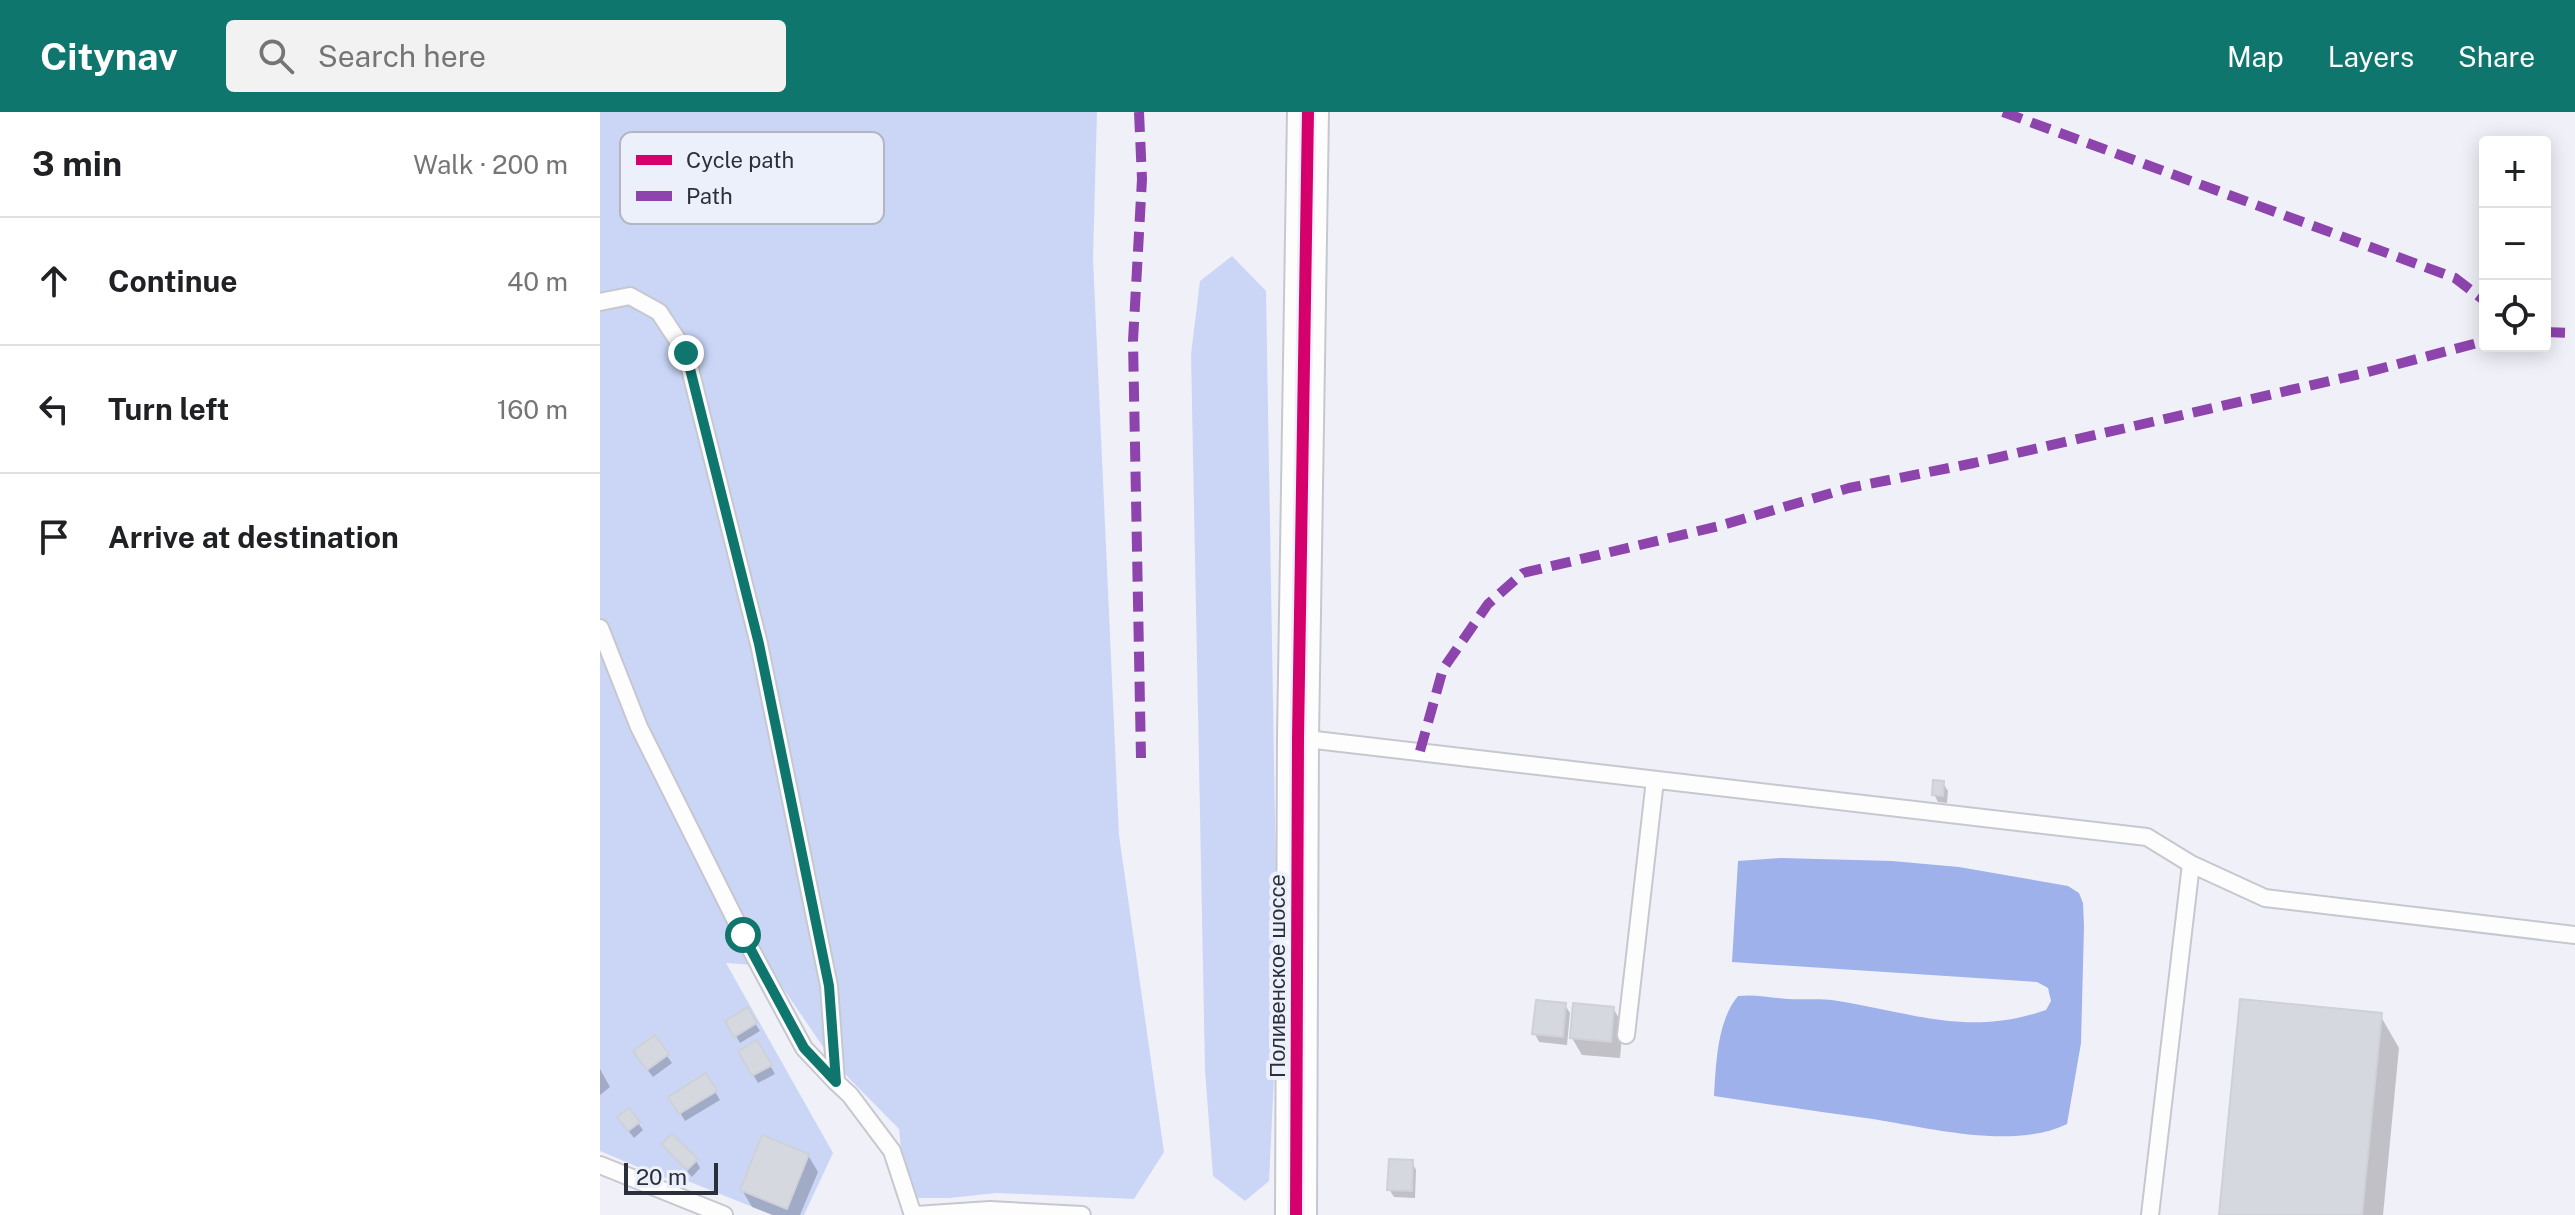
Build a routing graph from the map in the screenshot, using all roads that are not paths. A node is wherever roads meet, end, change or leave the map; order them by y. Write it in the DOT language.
graph roads {
  1 [pos="1308,112"];
  2 [pos="600,302"];
  3 [pos="600,628"];
  4 [pos="1298,738"];
  5 [pos="1655,780"];
  6 [pos="2191,864"];
  7 [pos="2575,935"];
  8 [pos="1626,1035"];
  9 [pos="836,1082"];
  10 [pos="600,1165"];
  11 [pos="724,1215"];
  12 [pos="914,1215"];
  13 [pos="1082,1215"];
  14 [pos="1296,1215"];
  15 [pos="2150,1215"];
  1 -- 4 [label="street, Поливенское шоссе"];
  2 -- 9 [label="lane"];
  3 -- 9 [label="lane"];
  4 -- 5 [label="lane"];
  4 -- 14 [label="street, Поливенское шоссе"];
  5 -- 6 [label="lane"];
  5 -- 8 [label="lane"];
  6 -- 7 [label="lane"];
  6 -- 15 [label="lane"];
  9 -- 12 [label="lane"];
  10 -- 11 [label="lane"];
  12 -- 13 [label="lane"];
}
